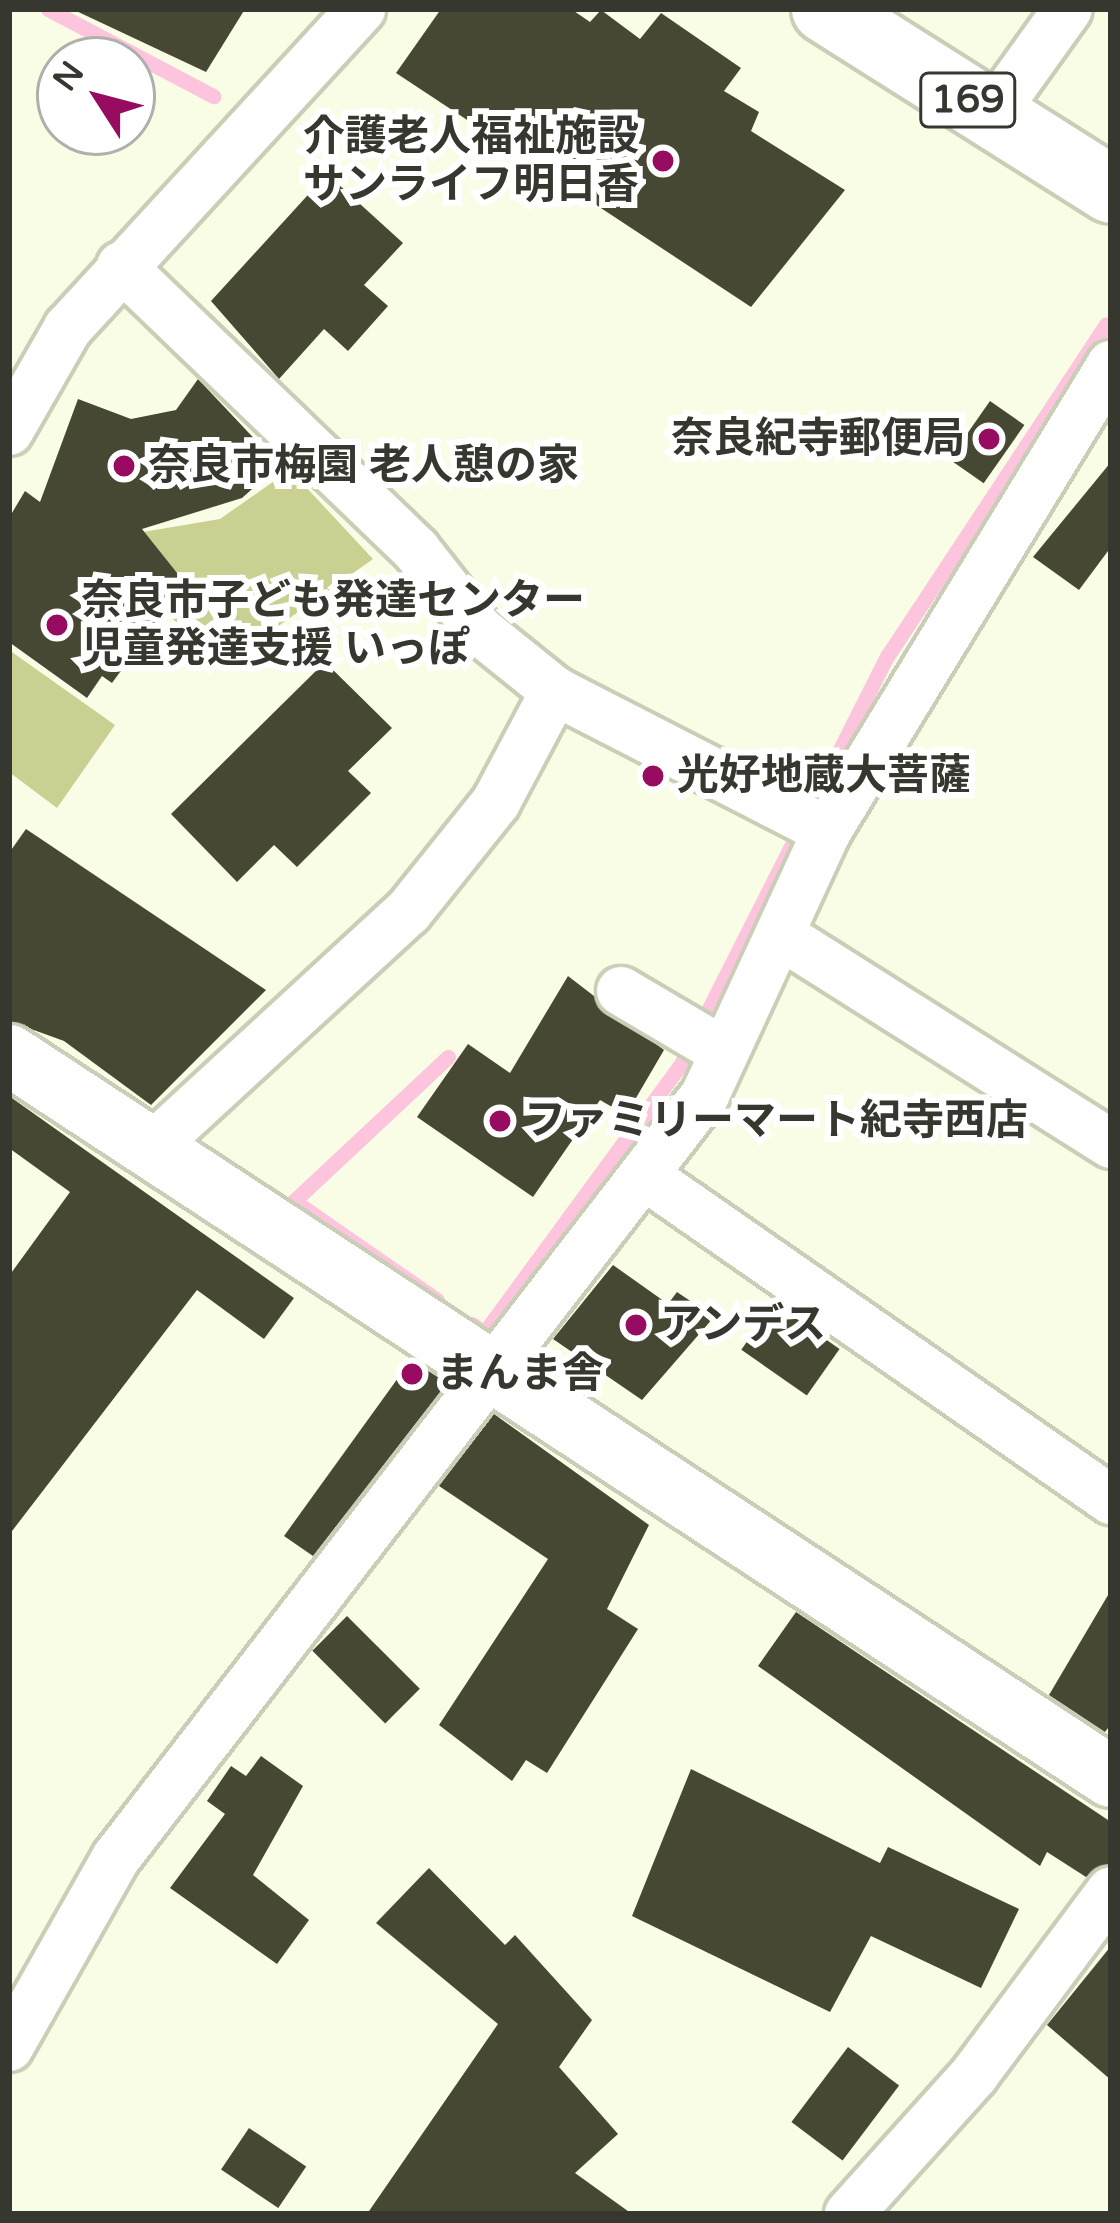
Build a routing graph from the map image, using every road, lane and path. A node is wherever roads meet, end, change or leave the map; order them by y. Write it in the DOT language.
graph roads {
  1 [pos="361,9"];
  2 [pos="825,9"];
  3 [pos="1068,9"];
  4 [pos="992,115"];
  5 [pos="1111,190"];
  6 [pos="121,266"];
  7 [pos="1111,365"];
  8 [pos="9,431"];
  9 [pos="555,691"];
  10 [pos="826,831"];
  11 [pos="782,936"];
  12 [pos="621,991"];
  13 [pos="719,1049"];
  14 [pos="9,1055"];
  15 [pos="1111,1144"];
  16 [pos="152,1148"];
  17 [pos="645,1176"];
  18 [pos="490,1366"];
  19 [pos="1111,1500"];
  20 [pos="1111,1777"];
  21 [pos="1111,1891"];
  22 [pos="9,2047"];
  23 [pos="849,2214"];
  1 -- 6 [label="street"];
  2 -- 4 [label="highway, 169"];
  3 -- 4 [label="street"];
  4 -- 5 [label="highway, 169"];
  6 -- 8 [label="street"];
  6 -- 9 [label="street"];
  7 -- 10 [label="street"];
  9 -- 10 [label="street"];
  9 -- 16 [label="street"];
  10 -- 11 [label="street"];
  11 -- 13 [label="street"];
  11 -- 15 [label="street"];
  12 -- 13 [label="street"];
  13 -- 17 [label="street"];
  14 -- 16 [label="street"];
  16 -- 18 [label="street"];
  17 -- 18 [label="street"];
  17 -- 19 [label="street"];
  18 -- 20 [label="street"];
  18 -- 22 [label="street"];
  21 -- 23 [label="street"];
}
